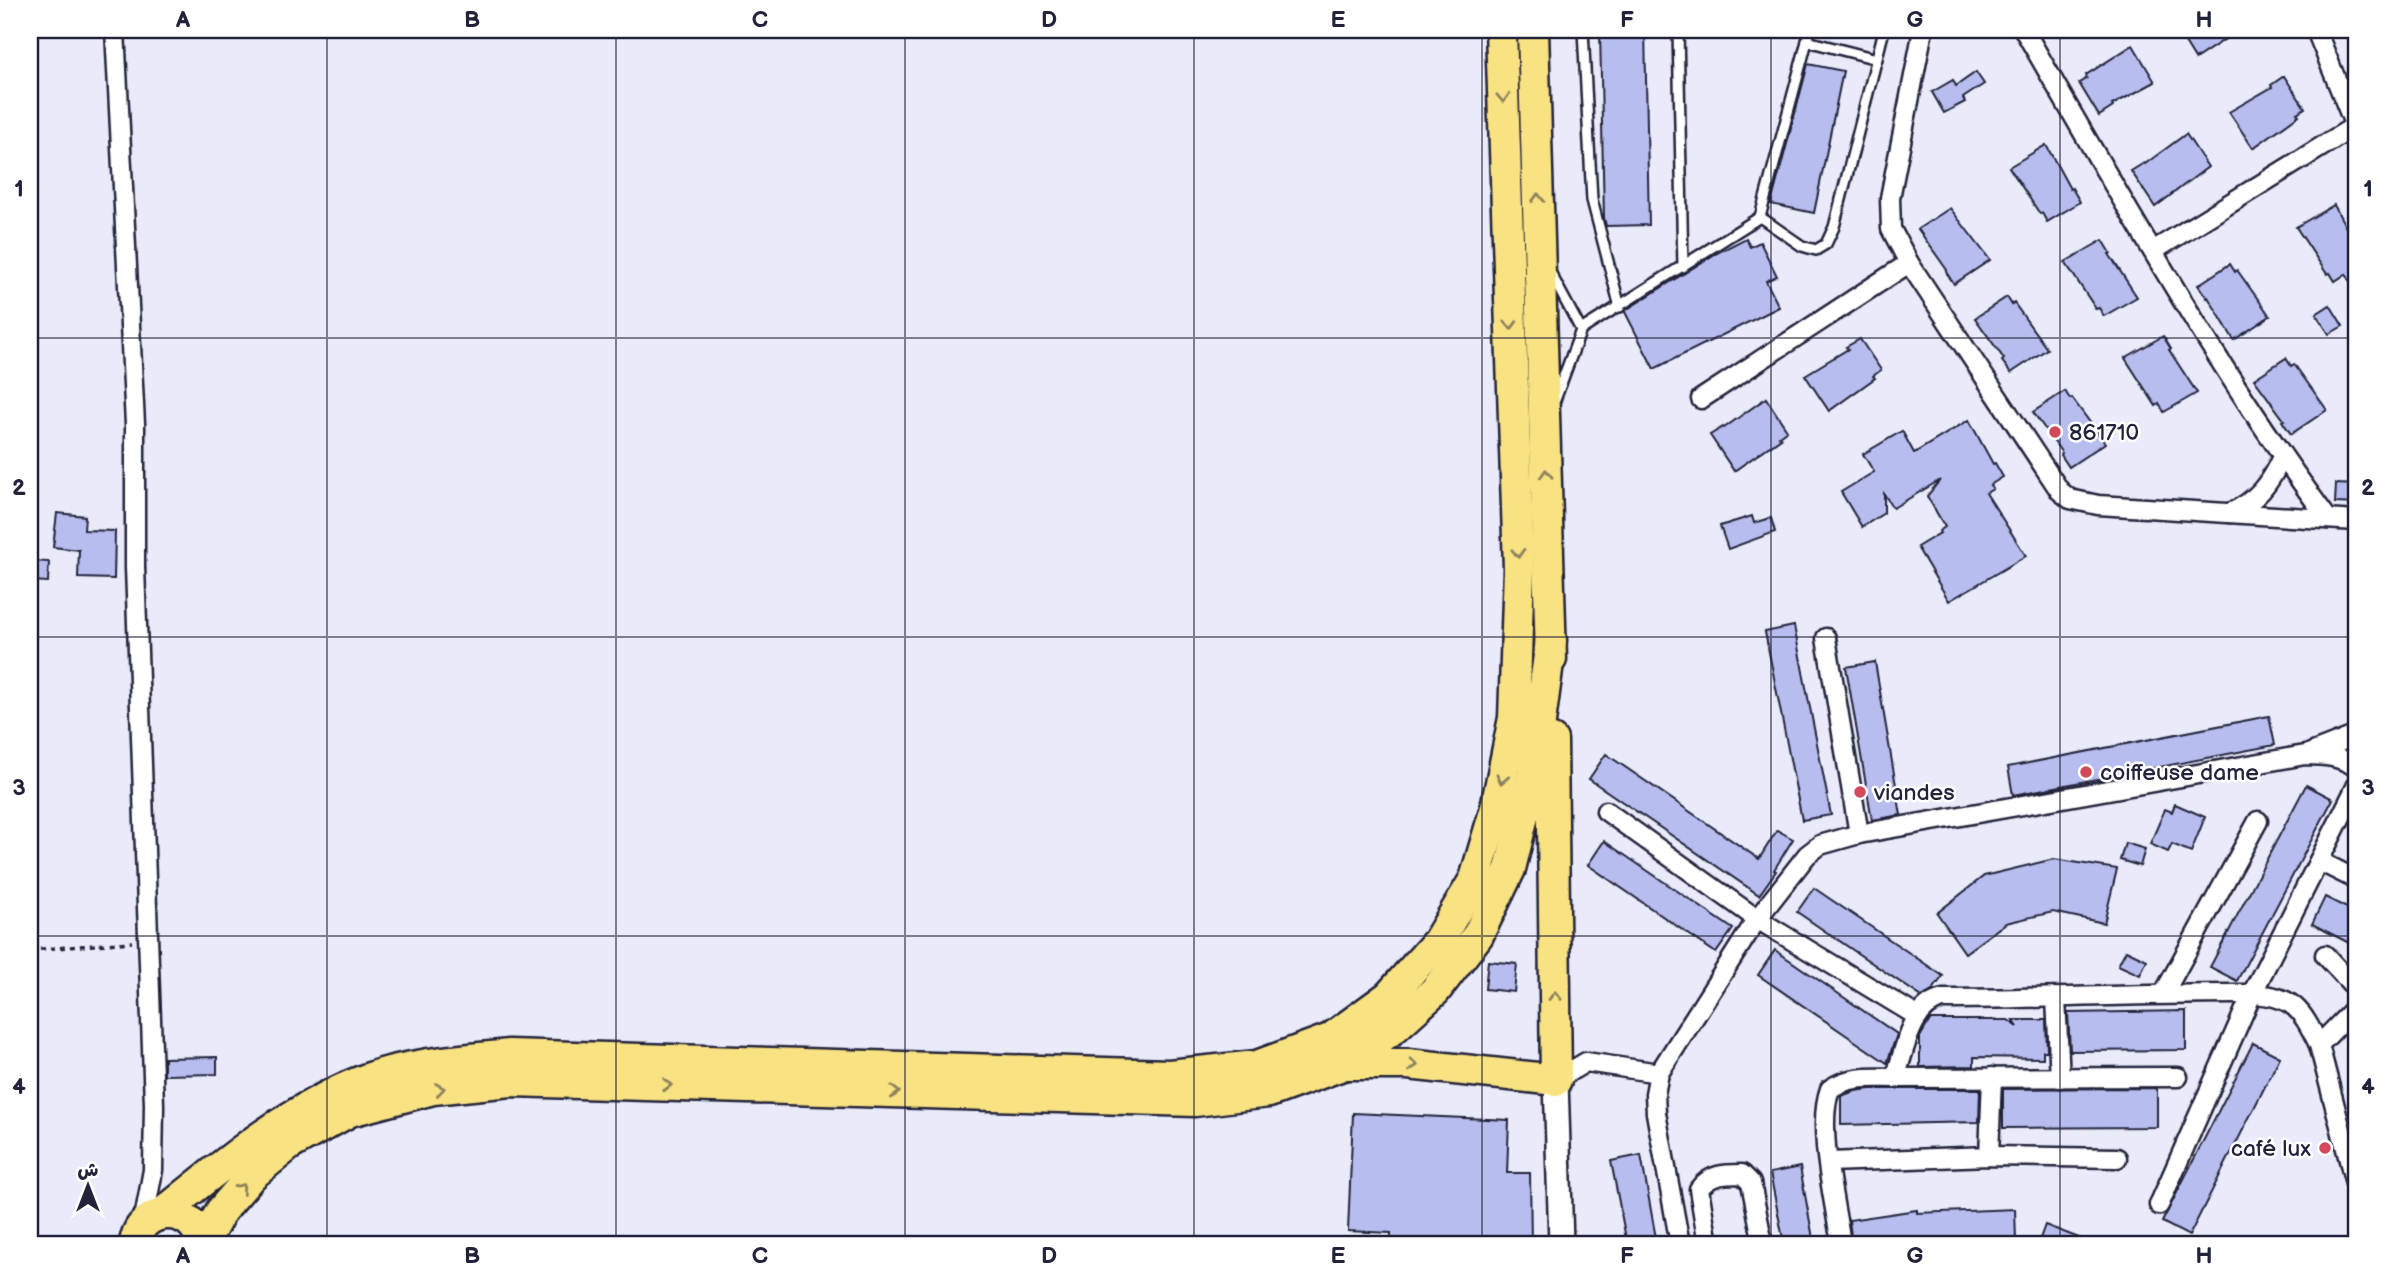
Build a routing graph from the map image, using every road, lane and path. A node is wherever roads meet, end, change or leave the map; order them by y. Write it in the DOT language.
graph roads {
  1 [pos="115,30"];
  2 [pos="1501,30"];
  3 [pos="1533,30"];
  4 [pos="1583,30"];
  5 [pos="1678,30"];
  6 [pos="1810,30"];
  7 [pos="1884,30"];
  8 [pos="1923,30"];
  9 [pos="2024,30"];
  10 [pos="2316,30"];
  11 [pos="1807,41"];
  12 [pos="1877,59"];
  13 [pos="2356,129"];
  14 [pos="1760,217"];
  15 [pos="2153,251"];
  16 [pos="1539,254"];
  17 [pos="1909,263"];
  18 [pos="1683,267"];
  19 [pos="1620,307"];
  20 [pos="1581,330"];
  21 [pos="1701,399"];
  22 [pos="1545,428"];
  23 [pos="2282,457"];
  24 [pos="2227,514"];
  25 [pos="2328,519"];
  26 [pos="2357,521"];
  27 [pos="1826,638"];
  28 [pos="1551,640"];
  29 [pos="2357,735"];
  30 [pos="2305,755"];
  31 [pos="2357,768"];
  32 [pos="2357,785"];
  33 [pos="1606,811"];
  34 [pos="2258,821"];
  35 [pos="1859,834"];
  36 [pos="2319,861"];
  37 [pos="2357,880"];
  38 [pos="1757,919"];
  39 [pos="148,941"];
  40 [pos="30,950"];
  41 [pos="2325,955"];
  42 [pos="2357,990"];
  43 [pos="2164,993"];
  44 [pos="2252,994"];
  45 [pos="2056,999"];
  46 [pos="2357,1002"];
  47 [pos="1917,1016"];
  48 [pos="2319,1045"];
  49 [pos="1345,1064"];
  50 [pos="1659,1073"];
  51 [pos="1992,1077"];
  52 [pos="2178,1077"];
  53 [pos="1895,1078"];
  54 [pos="2060,1078"];
  55 [pos="1556,1080"];
  56 [pos="1989,1156"];
  57 [pos="2117,1158"];
  58 [pos="1829,1162"];
  59 [pos="2357,1191"];
  60 [pos="2159,1205"];
  61 [pos="147,1227"];
  62 [pos="202,1244"];
  63 [pos="1561,1244"];
  64 [pos="1680,1244"];
  65 [pos="1708,1244"];
  66 [pos="1763,1244"];
  67 [pos="1841,1244"];
  1 -- 39 [label="street"];
  2 -- 61 [label="highway, one-way"];
  16 -- 3 [label="highway, one-way"];
  4 -- 19 [label="lane"];
  5 -- 18 [label="lane"];
  6 -- 11 [label="lane"];
  7 -- 12 [label="lane"];
  8 -- 17 [label="street"];
  9 -- 15 [label="street"];
  10 -- 13 [label="street"];
  11 -- 12 [label="lane"];
  11 -- 14 [label="lane"];
  12 -- 14 [label="lane"];
  13 -- 15 [label="street"];
  14 -- 18 [label="lane"];
  15 -- 23 [label="street"];
  16 -- 20 [label="lane"];
  16 -- 22 [label="highway"];
  17 -- 21 [label="street"];
  17 -- 24 [label="street"];
  18 -- 19 [label="lane"];
  19 -- 20 [label="lane"];
  20 -- 22 [label="lane"];
  28 -- 22 [label="highway, one-way"];
  23 -- 24 [label="street"];
  23 -- 25 [label="street"];
  24 -- 25 [label="street"];
  25 -- 26 [label="street"];
  27 -- 35 [label="street"];
  28 -- 49 [label="highway"];
  55 -- 28 [label="highway, one-way"];
  29 -- 30 [label="street"];
  30 -- 31 [label="street"];
  30 -- 35 [label="street"];
  32 -- 36 [label="street"];
  33 -- 38 [label="street"];
  34 -- 43 [label="street"];
  35 -- 38 [label="street"];
  36 -- 37 [label="street"];
  36 -- 44 [label="street"];
  38 -- 47 [label="street"];
  38 -- 50 [label="street"];
  39 -- 40 [label="path"];
  39 -- 61 [label="street"];
  41 -- 42 [label="street"];
  43 -- 44 [label="street"];
  43 -- 45 [label="street"];
  44 -- 48 [label="street"];
  44 -- 60 [label="street"];
  45 -- 47 [label="street"];
  45 -- 54 [label="street"];
  46 -- 48 [label="street"];
  47 -- 53 [label="street"];
  48 -- 59 [label="street"];
  49 -- 55 [label="highway, one-way"];
  62 -- 49 [label="highway, one-way"];
  50 -- 55 [label="street"];
  50 -- 64 [label="street"];
  51 -- 53 [label="street"];
  51 -- 54 [label="street"];
  51 -- 56 [label="street"];
  52 -- 54 [label="street"];
  53 -- 58 [label="street"];
  55 -- 63 [label="street"];
  56 -- 57 [label="street"];
  56 -- 58 [label="street"];
  58 -- 67 [label="street"];
  61 -- 62 [label="highway"];
  65 -- 66 [label="street"];
}
